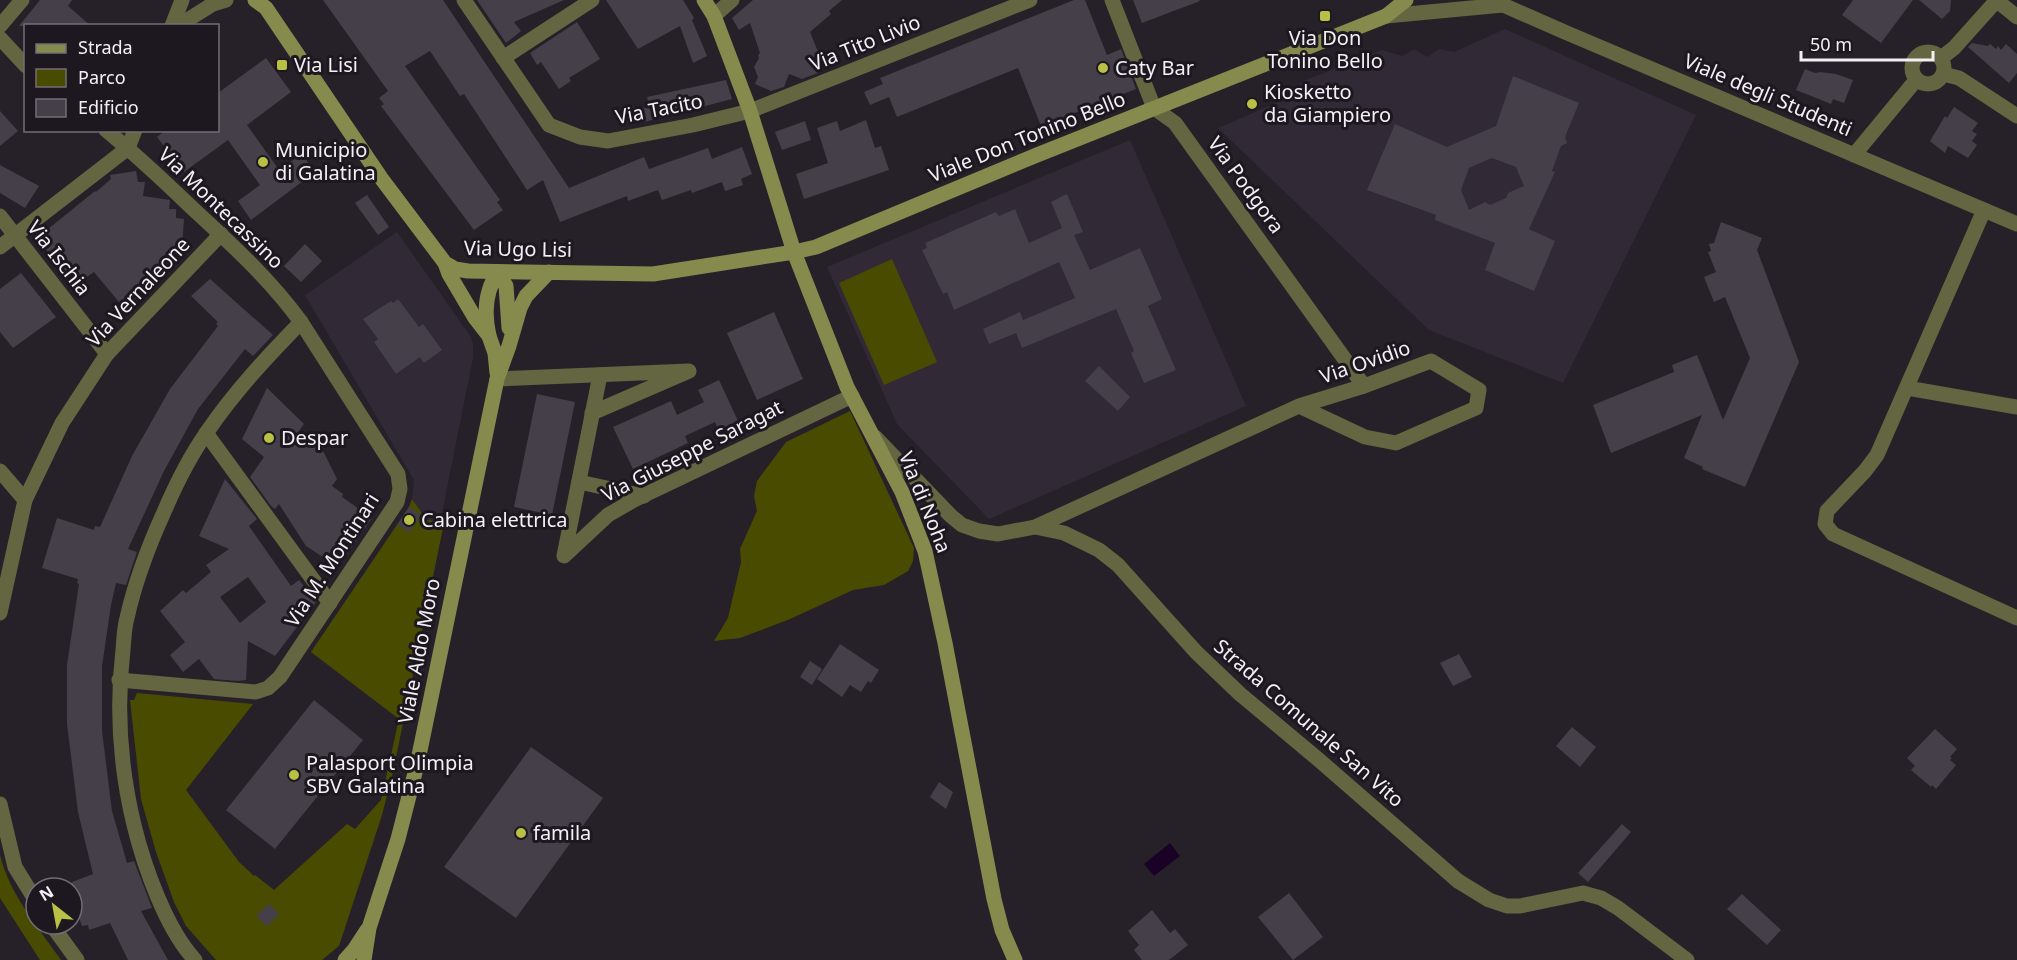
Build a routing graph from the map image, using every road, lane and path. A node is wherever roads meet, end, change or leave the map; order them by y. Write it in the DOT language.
graph roads {
  1 [pos="22,0"];
  2 [pos="182,0"];
  3 [pos="226,0"];
  4 [pos="464,0"];
  5 [pos="592,0"];
  6 [pos="704,0"];
  7 [pos="732,0"];
  8 [pos="1030,0"];
  9 [pos="1112,0"];
  10 [pos="1406,0"];
  11 [pos="1996,0"];
  12 [pos="264,3"];
  13 [pos="1499,3"];
  14 [pos="2,16"];
  15 [pos="714,16"];
  16 [pos="1386,16"];
  17 [pos="2017,17"];
  18 [pos="173,24"];
  19 [pos="181,24"];
  20 [pos="0,38"];
  21 [pos="502,58"];
  22 [pos="1941,58"];
  23 [pos="24,64"];
  24 [pos="1943,74"];
  25 [pos="1916,80"];
  26 [pos="1154,108"];
  27 [pos="750,111"];
  28 [pos="2017,116"];
  29 [pos="108,132"];
  30 [pos="134,132"];
  31 [pos="128,148"];
  32 [pos="1854,155"];
  33 [pos="1984,210"];
  34 [pos="0,216"];
  35 [pos="2017,224"];
  36 [pos="221,234"];
  37 [pos="14,236"];
  38 [pos="0,247"];
  39 [pos="794,252"];
  40 [pos="445,263"];
  41 [pos="498,272"];
  42 [pos="549,272"];
  43 [pos="301,322"];
  44 [pos="489,336"];
  45 [pos="509,346"];
  46 [pos="107,354"];
  47 [pos="600,375"];
  48 [pos="497,380"];
  49 [pos="1364,386"];
  50 [pos="1907,388"];
  51 [pos="852,396"];
  52 [pos="1299,406"];
  53 [pos="2017,407"];
  54 [pos="592,414"];
  55 [pos="206,433"];
  56 [pos="872,434"];
  57 [pos="0,471"];
  58 [pos="579,483"];
  59 [pos="644,496"];
  60 [pos="25,500"];
  61 [pos="1035,527"];
  62 [pos="330,603"];
  63 [pos="0,613"];
  64 [pos="2017,618"];
  65 [pos="119,680"];
  66 [pos="0,804"];
  67 [pos="24,882"];
  68 [pos="369,928"];
  69 [pos="60,936"];
  70 [pos="192,958"];
  71 [pos="77,960"];
  72 [pos="345,960"];
  73 [pos="364,960"];
  74 [pos="1015,960"];
  75 [pos="1687,960"];
  1 -- 14 [label="street"];
  2 -- 18 [label="street"];
  3 -- 19 [label="street"];
  4 -- 21 [label="street, Via Tacito"];
  5 -- 21 [label="street"];
  6 -- 15 [label="main road, Via di Noha"];
  7 -- 15 [label="street"];
  8 -- 27 [label="street, Via Tito Livio"];
  9 -- 26 [label="street"];
  10 -- 16 [label="main road, Viale Don Tonino Bello"];
  11 -- 17 [label="street"];
  11 -- 22 [label="street"];
  12 -- 40 [label="main road, Via Ugo Lisi"];
  13 -- 16 [label="street"];
  13 -- 32 [label="street, Viale degli Studenti"];
  15 -- 27 [label="main road, Via di Noha"];
  16 -- 26 [label="main road, Viale Don Tonino Bello"];
  20 -- 23 [label="street"];
  21 -- 27 [label="street, Via Tacito"];
  22 -- 24 [label="street"];
  22 -- 25 [label="street"];
  24 -- 25 [label="street"];
  24 -- 28 [label="street"];
  25 -- 32 [label="street"];
  26 -- 39 [label="main road, Viale Don Tonino Bello"];
  26 -- 49 [label="street, Via Podgora"];
  27 -- 39 [label="main road, Via di Noha"];
  29 -- 31 [label="street, Via Montecassino"];
  30 -- 31 [label="street"];
  31 -- 36 [label="street, Via Montecassino"];
  31 -- 37 [label="street"];
  32 -- 33 [label="street, Viale degli Studenti"];
  33 -- 35 [label="street, Viale degli Studenti"];
  33 -- 50 [label="street"];
  34 -- 37 [label="street, Via Ischia"];
  36 -- 43 [label="street, Via Montecassino"];
  36 -- 46 [label="street, Via Vernaleone"];
  37 -- 38 [label="street"];
  37 -- 46 [label="street, Via Ischia"];
  39 -- 42 [label="main road, Via Ugo Lisi"];
  39 -- 51 [label="main road, Via di Noha"];
  40 -- 41 [label="main road, Via Ugo Lisi"];
  40 -- 44 [label="main road, Viale Aldo Moro"];
  41 -- 42 [label="main road, Via Ugo Lisi"];
  41 -- 44 [label="main road, Viale Aldo Moro"];
  41 -- 45 [label="main road, Viale Aldo Moro"];
  42 -- 45 [label="main road, Viale Aldo Moro"];
  43 -- 55 [label="street"];
  43 -- 62 [label="street, Via M. Montinari"];
  44 -- 48 [label="main road, Viale Aldo Moro"];
  45 -- 48 [label="main road, Viale Aldo Moro"];
  46 -- 60 [label="street, Via Vernaleone"];
  47 -- 48 [label="street"];
  47 -- 54 [label="street, Via Giuseppe Saragat"];
  47 -- 54 [label="street"];
  48 -- 68 [label="main road, Viale Aldo Moro"];
  49 -- 52 [label="street, Via Ovidio"];
  49 -- 52 [label="street, Via Ovidio"];
  50 -- 53 [label="street"];
  50 -- 64 [label="street"];
  51 -- 56 [label="main road, Via di Noha"];
  51 -- 59 [label="street, Via Giuseppe Saragat"];
  52 -- 61 [label="street, Via Ovidio"];
  54 -- 58 [label="street, Via Giuseppe Saragat"];
  55 -- 62 [label="street"];
  55 -- 65 [label="street"];
  56 -- 61 [label="street, Strada Comunale San Vito"];
  56 -- 74 [label="main road, Via di Noha"];
  57 -- 60 [label="street"];
  58 -- 59 [label="street"];
  58 -- 59 [label="street, Via Giuseppe Saragat"];
  60 -- 63 [label="street, Via Vernaleone"];
  61 -- 75 [label="street, Strada Comunale San Vito"];
  62 -- 65 [label="street, Via M. Montinari"];
  65 -- 70 [label="street"];
  66 -- 67 [label="street"];
  68 -- 72 [label="main road, Viale Aldo Moro"];
  68 -- 73 [label="main road, Viale Aldo Moro"];
  69 -- 71 [label="street"];
}
